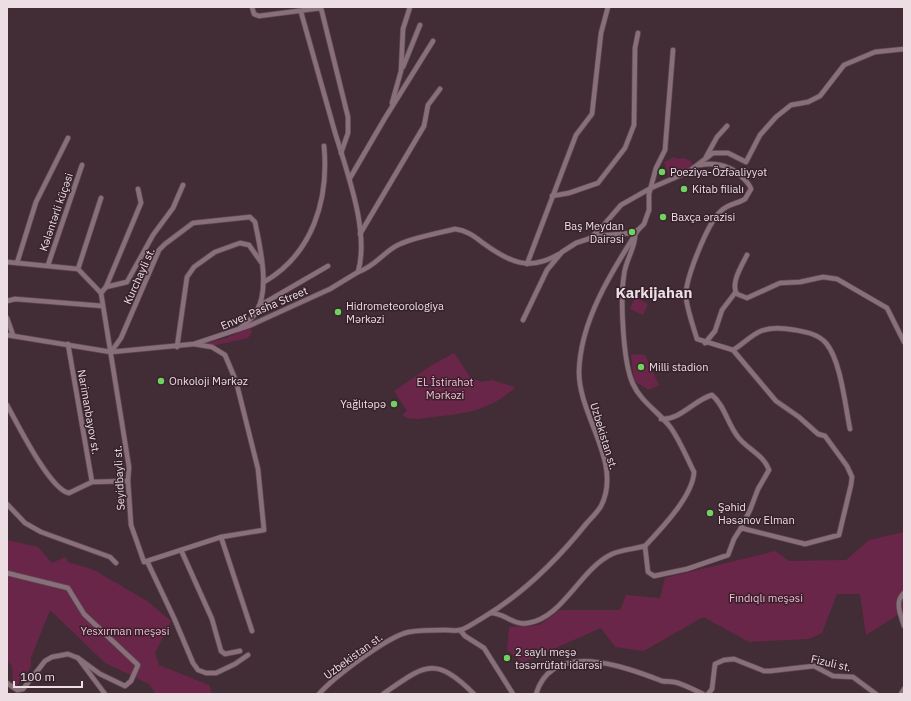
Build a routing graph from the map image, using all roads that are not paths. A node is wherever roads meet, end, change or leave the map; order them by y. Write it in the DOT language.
graph roads {
  1 [pos="252,7"];
  2 [pos="410,7"];
  3 [pos="608,7"];
  4 [pos="301,12"];
  5 [pos="420,26"];
  6 [pos="638,33"];
  7 [pos="433,41"];
  8 [pos="672,50"];
  9 [pos="904,50"];
  10 [pos="402,71"];
  11 [pos="440,89"];
  12 [pos="390,109"];
  13 [pos="727,126"];
  14 [pos="68,138"];
  15 [pos="324,146"];
  16 [pos="341,153"];
  17 [pos="706,157"];
  18 [pos="82,165"];
  19 [pos="700,165"];
  20 [pos="350,178"];
  21 [pos="183,185"];
  22 [pos="651,188"];
  23 [pos="138,190"];
  24 [pos="552,196"];
  25 [pos="101,198"];
  26 [pos="638,230"];
  27 [pos="360,234"];
  28 [pos="635,235"];
  29 [pos="589,239"];
  30 [pos="562,252"];
  31 [pos="746,255"];
  32 [pos="7,262"];
  33 [pos="17,263"];
  34 [pos="261,263"];
  35 [pos="527,264"];
  36 [pos="48,265"];
  37 [pos="328,266"];
  38 [pos="78,269"];
  39 [pos="358,272"];
  40 [pos="264,282"];
  41 [pos="106,287"];
  42 [pos="101,293"];
  43 [pos="735,293"];
  44 [pos="7,301"];
  45 [pos="103,306"];
  46 [pos="259,306"];
  47 [pos="7,318"];
  48 [pos="523,320"];
  49 [pos="235,332"];
  50 [pos="7,335"];
  51 [pos="13,335"];
  52 [pos="904,342"];
  53 [pos="705,343"];
  54 [pos="68,344"];
  55 [pos="194,344"];
  56 [pos="177,347"];
  57 [pos="733,350"];
  58 [pos="111,352"];
  59 [pos="7,405"];
  60 [pos="661,419"];
  61 [pos="850,428"];
  62 [pos="128,481"];
  63 [pos="92,482"];
  64 [pos="7,504"];
  65 [pos="741,528"];
  66 [pos="220,537"];
  67 [pos="645,546"];
  68 [pos="181,550"];
  69 [pos="147,561"];
  70 [pos="116,563"];
  71 [pos="7,573"];
  72 [pos="904,593"];
  73 [pos="490,613"];
  74 [pos="904,626"];
  75 [pos="460,630"];
  76 [pos="252,631"];
  77 [pos="240,651"];
  78 [pos="248,655"];
  79 [pos="78,658"];
  80 [pos="7,683"];
  81 [pos="904,689"];
  82 [pos="105,694"];
  83 [pos="319,694"];
  84 [pos="383,694"];
  85 [pos="474,694"];
  86 [pos="513,694"];
  87 [pos="536,694"];
  88 [pos="703,694"];
  89 [pos="708,694"];
  90 [pos="876,694"];
  91 [pos="901,694"];
  1 -- 4 [label="street"];
  2 -- 10 [label="street"];
  3 -- 24 [label="street"];
  4 -- 16 [label="street"];
  4 -- 16 [label="street"];
  5 -- 10 [label="street"];
  6 -- 24 [label="street"];
  7 -- 12 [label="street"];
  8 -- 22 [label="street, Uzbekistan st."];
  9 -- 17 [label="street"];
  10 -- 12 [label="street"];
  11 -- 27 [label="street"];
  12 -- 20 [label="street"];
  13 -- 17 [label="street"];
  14 -- 33 [label="street"];
  15 -- 40 [label="street"];
  16 -- 20 [label="street"];
  17 -- 19 [label="street"];
  18 -- 36 [label="street, Kələntərli küçəsi"];
  19 -- 22 [label="street"];
  19 -- 53 [label="street"];
  20 -- 27 [label="street"];
  21 -- 41 [label="street"];
  22 -- 26 [label="street, Uzbekistan st."];
  22 -- 29 [label="street"];
  23 -- 41 [label="street"];
  24 -- 35 [label="street"];
  25 -- 38 [label="street"];
  26 -- 28 [label="street, Uzbekistan st."];
  26 -- 29 [label="street"];
  27 -- 39 [label="street"];
  28 -- 60 [label="street"];
  28 -- 73 [label="street, Uzbekistan st."];
  29 -- 30 [label="street"];
  30 -- 35 [label="street"];
  30 -- 48 [label="street"];
  31 -- 43 [label="street"];
  32 -- 33 [label="street"];
  33 -- 36 [label="street"];
  34 -- 40 [label="street, Kurchayli st."];
  34 -- 56 [label="street"];
  34 -- 58 [label="street, Kurchayli st."];
  35 -- 39 [label="street, Enver Pasha Street"];
  36 -- 38 [label="street"];
  37 -- 46 [label="street"];
  38 -- 42 [label="street"];
  39 -- 49 [label="street, Enver Pasha Street"];
  40 -- 46 [label="street"];
  41 -- 42 [label="street"];
  42 -- 45 [label="street, Seyidbayli st."];
  43 -- 52 [label="street"];
  43 -- 53 [label="street"];
  44 -- 45 [label="street"];
  45 -- 58 [label="street, Seyidbayli st."];
  46 -- 49 [label="street"];
  47 -- 51 [label="street"];
  49 -- 55 [label="street, Enver Pasha Street"];
  50 -- 51 [label="street, Enver Pasha Street"];
  51 -- 54 [label="street, Enver Pasha Street"];
  53 -- 57 [label="street"];
  54 -- 58 [label="street, Enver Pasha Street"];
  54 -- 63 [label="street, Narimanbayov st."];
  55 -- 56 [label="street, Enver Pasha Street"];
  55 -- 66 [label="street"];
  56 -- 58 [label="street, Enver Pasha Street"];
  57 -- 61 [label="street"];
  57 -- 65 [label="street"];
  58 -- 62 [label="street, Seyidbayli st."];
  59 -- 63 [label="street"];
  60 -- 65 [label="street"];
  60 -- 67 [label="street"];
  62 -- 63 [label="street"];
  62 -- 69 [label="street, Seyidbayli st."];
  64 -- 70 [label="street"];
  65 -- 67 [label="street"];
  66 -- 68 [label="street"];
  66 -- 76 [label="street"];
  67 -- 73 [label="street"];
  68 -- 69 [label="street"];
  68 -- 77 [label="street"];
  69 -- 78 [label="street"];
  71 -- 79 [label="street"];
  72 -- 74 [label="street"];
  73 -- 75 [label="street, Uzbekistan st."];
  75 -- 83 [label="street, Uzbekistan st."];
  75 -- 86 [label="street"];
  79 -- 80 [label="street"];
  79 -- 82 [label="street"];
  81 -- 91 [label="street"];
  84 -- 85 [label="street"];
  87 -- 88 [label="street"];
  89 -- 90 [label="street, Fizuli st."];
}
